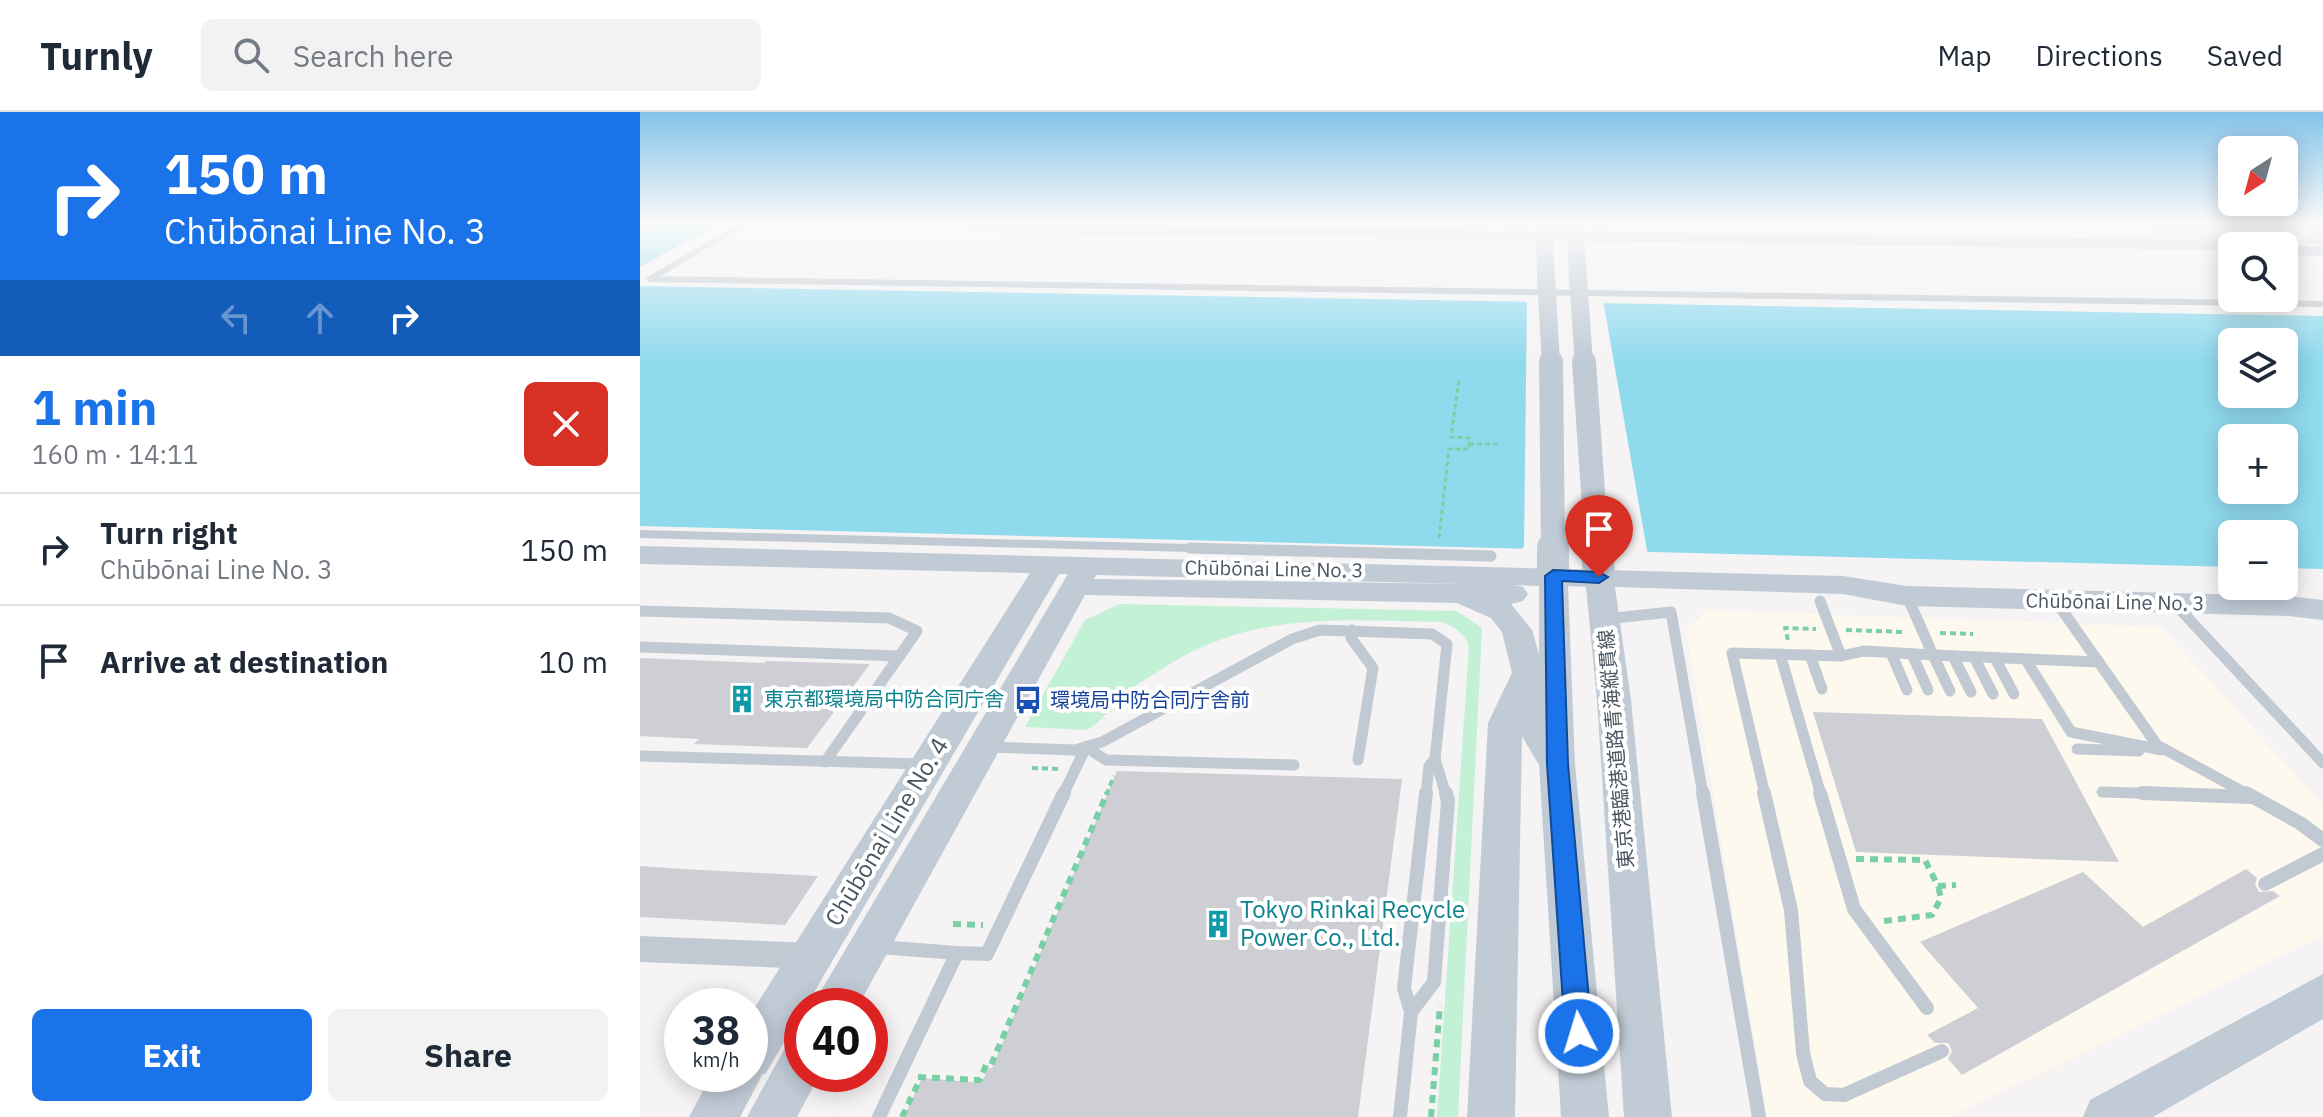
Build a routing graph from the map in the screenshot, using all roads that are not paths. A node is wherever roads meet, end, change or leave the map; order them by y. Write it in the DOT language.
graph roads {
  1 [pos="667,269"];
  2 [pos="1546,269"];
  3 [pos="1577,269"];
  4 [pos="2323,304"];
  5 [pos="640,534"];
  6 [pos="640,555"];
  7 [pos="1491,556"];
  8 [pos="640,574"];
  9 [pos="1062,577"];
  10 [pos="1554,585"];
  11 [pos="1459,595"];
  12 [pos="1907,596"];
  13 [pos="1601,597"];
  14 [pos="2055,600"];
  15 [pos="2174,603"];
  16 [pos="2323,610"];
  17 [pos="640,611"];
  18 [pos="1819,615"];
  19 [pos="1352,630"];
  20 [pos="640,647"];
  21 [pos="1784,649"];
  22 [pos="1891,653"];
  23 [pos="1912,654"];
  24 [pos="1810,655"];
  25 [pos="1933,655"];
  26 [pos="900,656"];
  27 [pos="1841,656"];
  28 [pos="1953,656"];
  29 [pos="1974,657"];
  30 [pos="1995,658"];
  31 [pos="2026,660"];
  32 [pos="2099,662"];
  33 [pos="1528,673"];
  34 [pos="1822,689"];
  35 [pos="1907,690"];
  36 [pos="1928,690"];
  37 [pos="1950,691"];
  38 [pos="1971,692"];
  39 [pos="1993,694"];
  40 [pos="2014,694"];
  41 [pos="982,747"];
  42 [pos="1086,747"];
  43 [pos="2077,749"];
  44 [pos="2169,751"];
  45 [pos="640,756"];
  46 [pos="1435,759"];
  47 [pos="1358,760"];
  48 [pos="825,762"];
  49 [pos="2323,763"];
  50 [pos="928,764"];
  51 [pos="1557,764"];
  52 [pos="1294,765"];
  53 [pos="2102,792"];
  54 [pos="2252,797"];
  55 [pos="2323,840"];
  56 [pos="2323,854"];
  57 [pos="2265,884"];
  58 [pos="839,944"];
  59 [pos="640,949"];
  60 [pos="957,953"];
  61 [pos="835,988"];
  62 [pos="2323,995"];
  63 [pos="1927,1008"];
  64 [pos="1411,1012"];
  65 [pos="768,1034"];
  66 [pos="1942,1051"];
  67 [pos="728,1092"];
  68 [pos="785,1092"];
  69 [pos="713,1117"];
  70 [pos="771,1117"];
  71 [pos="879,1117"];
  72 [pos="1400,1117"];
  73 [pos="1491,1117"];
  74 [pos="1585,1117"];
  75 [pos="1648,1117"];
  76 [pos="1759,1117"];
  77 [pos="2107,1117"];
  1 -- 4 [label="lane"];
  2 -- 10 [label="street, bridge"];
  3 -- 13 [label="street, 東京港臨港道路青海縦貫線, bridge"];
  5 -- 7 [label="lane"];
  6 -- 9 [label="street, Chūbōnai Line No. 3"];
  8 -- 9 [label="street, Chūbōnai Line No. 3"];
  9 -- 10 [label="street, Chūbōnai Line No. 3"];
  9 -- 11 [label="street, Chūbōnai Line No. 3"];
  9 -- 41 [label="street, Chūbōnai Line No. 4"];
  9 -- 50 [label="street, Chūbōnai Line No. 4"];
  10 -- 11 [label="street, Chūbōnai Line No. 3"];
  10 -- 13 [label="street, Chūbōnai Line No. 3"];
  10 -- 51 [label="street"];
  11 -- 33 [label="street"];
  12 -- 13 [label="street, Chūbōnai Line No. 3"];
  12 -- 14 [label="street, Chūbōnai Line No. 3"];
  12 -- 18 [label="street, Chūbōnai Line No. 3"];
  12 -- 25 [label="lane"];
  13 -- 18 [label="street, Chūbōnai Line No. 3"];
  13 -- 75 [label="street, 東京港臨港道路青海縦貫線"];
  13 -- 76 [label="lane"];
  14 -- 15 [label="street, Chūbōnai Line No. 3"];
  14 -- 32 [label="lane"];
  15 -- 16 [label="street, Chūbōnai Line No. 3"];
  15 -- 49 [label="lane"];
  17 -- 26 [label="lane"];
  18 -- 27 [label="lane"];
  19 -- 42 [label="lane"];
  19 -- 46 [label="lane"];
  19 -- 47 [label="lane"];
  20 -- 26 [label="lane"];
  21 -- 24 [label="lane"];
  21 -- 63 [label="lane"];
  21 -- 66 [label="lane"];
  22 -- 23 [label="lane"];
  22 -- 27 [label="lane"];
  22 -- 35 [label="lane"];
  23 -- 25 [label="lane"];
  23 -- 36 [label="lane"];
  24 -- 27 [label="lane"];
  24 -- 34 [label="lane"];
  25 -- 28 [label="lane"];
  25 -- 37 [label="lane"];
  26 -- 48 [label="lane"];
  28 -- 29 [label="lane"];
  28 -- 38 [label="lane"];
  29 -- 30 [label="lane"];
  29 -- 39 [label="lane"];
  30 -- 31 [label="lane"];
  30 -- 40 [label="lane"];
  31 -- 32 [label="lane"];
  31 -- 44 [label="lane"];
  32 -- 44 [label="lane"];
  33 -- 51 [label="street"];
  33 -- 73 [label="street"];
  41 -- 42 [label="lane"];
  41 -- 58 [label="street, Chūbōnai Line No. 4"];
  42 -- 52 [label="lane"];
  42 -- 60 [label="lane"];
  43 -- 44 [label="lane"];
  44 -- 54 [label="lane"];
  45 -- 48 [label="lane"];
  46 -- 64 [label="lane"];
  46 -- 64 [label="lane"];
  48 -- 50 [label="lane"];
  50 -- 58 [label="street, Chūbōnai Line No. 4"];
  51 -- 74 [label="street"];
  53 -- 54 [label="lane"];
  54 -- 55 [label="lane"];
  56 -- 57 [label="lane"];
  58 -- 59 [label="street"];
  58 -- 60 [label="lane"];
  58 -- 61 [label="street, Chūbōnai Line No. 4"];
  58 -- 65 [label="street, Chūbōnai Line No. 4"];
  60 -- 71 [label="lane"];
  62 -- 77 [label="street"];
  64 -- 72 [label="lane"];
  67 -- 69 [label="street"];
  68 -- 70 [label="street"];
}
